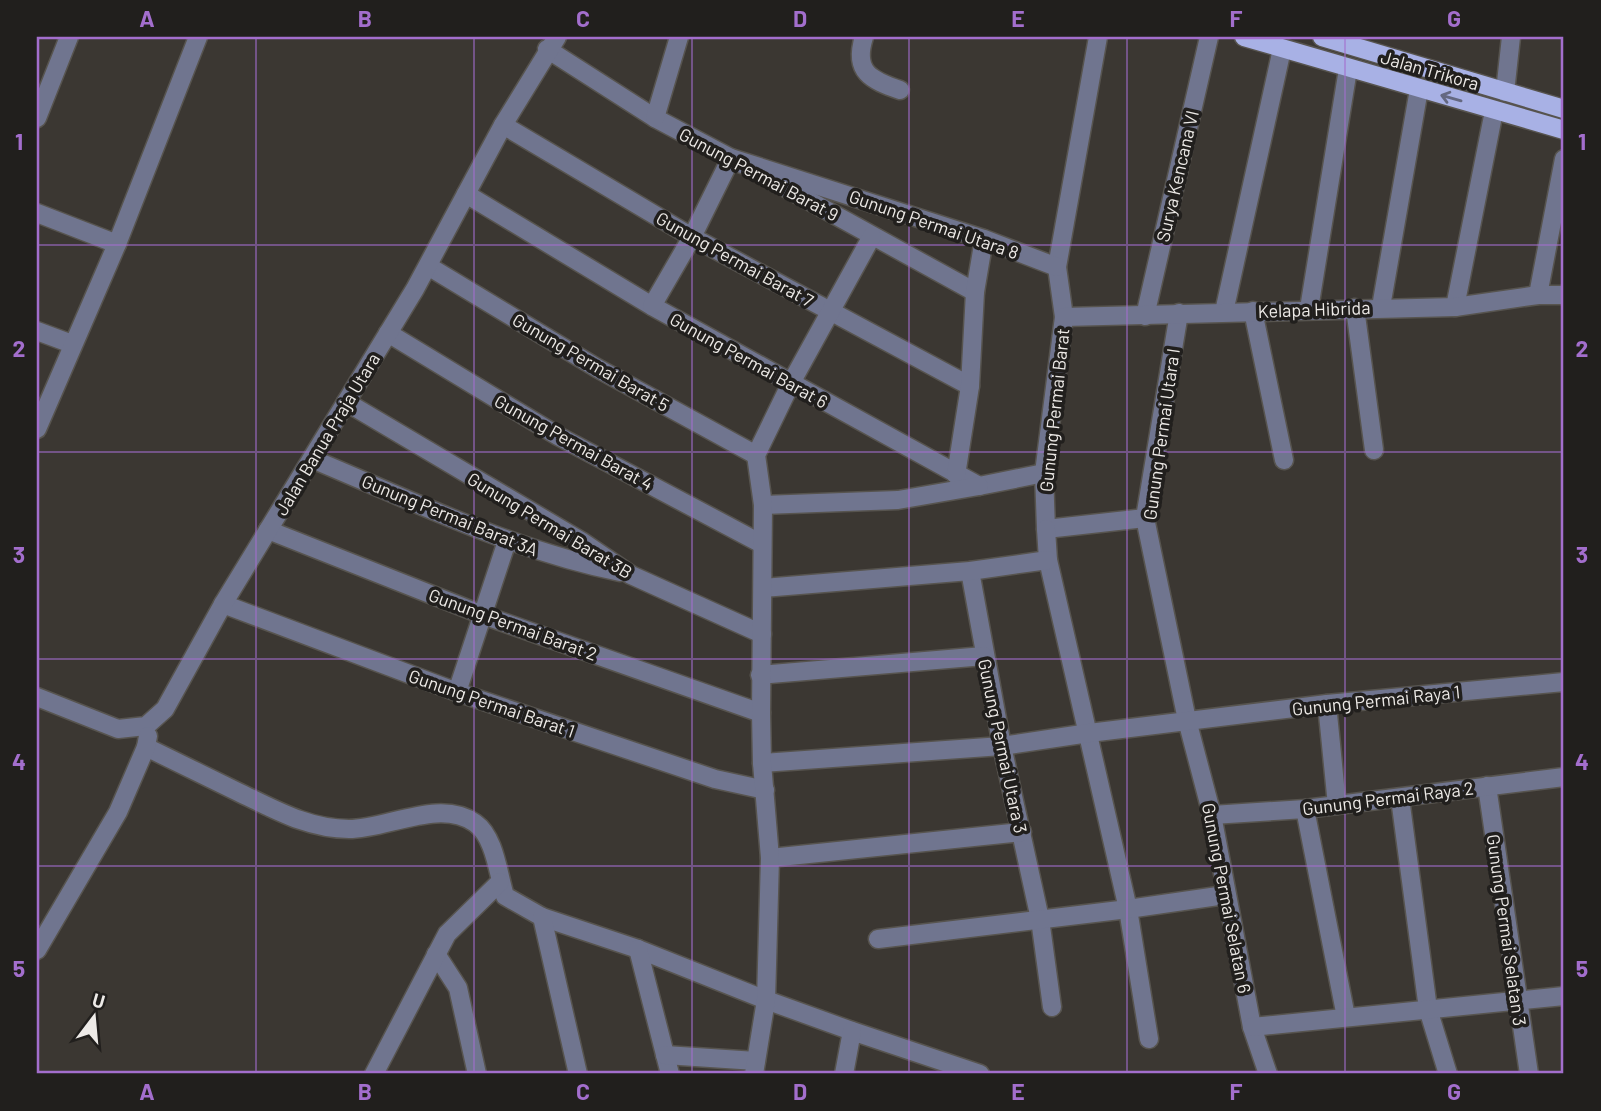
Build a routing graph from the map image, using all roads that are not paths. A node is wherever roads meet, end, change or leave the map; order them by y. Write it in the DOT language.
graph roads {
  1 [pos="69,37"];
  2 [pos="198,37"];
  3 [pos="679,37"];
  4 [pos="864,37"];
  5 [pos="1098,37"];
  6 [pos="1209,37"];
  7 [pos="1244,37"];
  8 [pos="1322,37"];
  9 [pos="1511,37"];
  10 [pos="552,43"];
  11 [pos="1282,49"];
  12 [pos="1348,68"];
  13 [pos="1419,89"];
  14 [pos="900,90"];
  15 [pos="1505,92"];
  16 [pos="1564,109"];
  17 [pos="1494,111"];
  18 [pos="37,118"];
  19 [pos="656,118"];
  20 [pos="503,125"];
  21 [pos="1564,130"];
  22 [pos="731,158"];
  23 [pos="1564,159"];
  24 [pos="466,194"];
  25 [pos="37,213"];
  26 [pos="872,236"];
  27 [pos="692,237"];
  28 [pos="984,239"];
  29 [pos="117,244"];
  30 [pos="428,266"];
  31 [pos="1057,267"];
  32 [pos="975,292"];
  33 [pos="1538,295"];
  34 [pos="1564,295"];
  35 [pos="652,306"];
  36 [pos="1381,307"];
  37 [pos="1455,307"];
  38 [pos="1355,308"];
  39 [pos="1309,309"];
  40 [pos="1253,311"];
  41 [pos="832,312"];
  42 [pos="1224,312"];
  43 [pos="1179,313"];
  44 [pos="1145,316"];
  45 [pos="1064,317"];
  46 [pos="37,331"];
  47 [pos="388,333"];
  48 [pos="72,344"];
  49 [pos="791,383"];
  50 [pos="970,386"];
  51 [pos="346,402"];
  52 [pos="37,429"];
  53 [pos="1374,450"];
  54 [pos="756,455"];
  55 [pos="312,459"];
  56 [pos="1284,460"];
  57 [pos="1044,473"];
  58 [pos="956,475"];
  59 [pos="979,486"];
  60 [pos="763,505"];
  61 [pos="1145,518"];
  62 [pos="1046,529"];
  63 [pos="268,530"];
  64 [pos="507,541"];
  65 [pos="762,544"];
  66 [pos="1048,560"];
  67 [pos="970,572"];
  68 [pos="631,575"];
  69 [pos="763,588"];
  70 [pos="223,604"];
  71 [pos="483,615"];
  72 [pos="762,634"];
  73 [pos="984,656"];
  74 [pos="760,675"];
  75 [pos="1564,682"];
  76 [pos="457,692"];
  77 [pos="37,697"];
  78 [pos="1327,704"];
  79 [pos="761,713"];
  80 [pos="1187,720"];
  81 [pos="146,726"];
  82 [pos="1089,733"];
  83 [pos="1002,746"];
  84 [pos="146,747"];
  85 [pos="762,763"];
  86 [pos="1564,777"];
  87 [pos="1487,786"];
  88 [pos="765,790"];
  89 [pos="1401,799"];
  90 [pos="1337,805"];
  91 [pos="1305,809"];
  92 [pos="1212,815"];
  93 [pos="1022,832"];
  94 [pos="770,858"];
  95 [pos="500,881"];
  96 [pos="1225,895"];
  97 [pos="1128,909"];
  98 [pos="542,917"];
  99 [pos="1040,919"];
  100 [pos="878,939"];
  101 [pos="638,949"];
  102 [pos="37,950"];
  103 [pos="436,954"];
  104 [pos="1564,996"];
  105 [pos="766,1000"];
  106 [pos="1517,1001"];
  107 [pos="1052,1007"];
  108 [pos="1429,1009"];
  109 [pos="1346,1017"];
  110 [pos="1252,1027"];
  111 [pos="852,1031"];
  112 [pos="1149,1039"];
  113 [pos="665,1055"];
  114 [pos="755,1068"];
  115 [pos="952,1069"];
  116 [pos="374,1074"];
  117 [pos="477,1074"];
  118 [pos="578,1074"];
  119 [pos="670,1074"];
  120 [pos="844,1074"];
  121 [pos="981,1074"];
  122 [pos="1268,1074"];
  123 [pos="1448,1074"];
  124 [pos="1529,1074"];
  1 -- 18 [label="street"];
  2 -- 29 [label="street"];
  3 -- 19 [label="street"];
  4 -- 14 [label="street"];
  5 -- 31 [label="street, Gunung Permai Barat"];
  6 -- 44 [label="street, Surya Kencana VI"];
  7 -- 11 [label="main road, Jalan Trikora"];
  8 -- 15 [label="main road, Jalan Trikora"];
  9 -- 15 [label="street"];
  10 -- 19 [label="street, Gunung Permai Barat 9"];
  10 -- 20 [label="street, Jalan Banua Praja Utara"];
  11 -- 12 [label="main road, Jalan Trikora"];
  11 -- 42 [label="street"];
  12 -- 13 [label="main road, Jalan Trikora"];
  12 -- 39 [label="street"];
  17 -- 13 [label="main road, Jalan Trikora, one-way"];
  13 -- 36 [label="street"];
  15 -- 16 [label="main road, Jalan Trikora"];
  17 -- 21 [label="main road, Jalan Trikora"];
  17 -- 37 [label="street"];
  19 -- 22 [label="street, Gunung Permai Barat 9"];
  20 -- 24 [label="street, Jalan Banua Praja Utara"];
  20 -- 27 [label="street, Gunung Permai Barat 7"];
  22 -- 26 [label="street, Gunung Permai Barat 9"];
  22 -- 27 [label="street"];
  22 -- 28 [label="street, Gunung Permai Utara 8"];
  23 -- 33 [label="street"];
  24 -- 30 [label="street, Jalan Banua Praja Utara"];
  24 -- 35 [label="street, Gunung Permai Barat 6"];
  25 -- 29 [label="street"];
  26 -- 32 [label="street, Gunung Permai Barat 9"];
  26 -- 41 [label="street"];
  27 -- 35 [label="street"];
  27 -- 41 [label="street, Gunung Permai Barat 7"];
  28 -- 31 [label="street, Gunung Permai Utara 8"];
  28 -- 32 [label="street"];
  29 -- 48 [label="street"];
  30 -- 47 [label="street, Jalan Banua Praja Utara"];
  30 -- 54 [label="street, Gunung Permai Barat 5"];
  31 -- 45 [label="street, Gunung Permai Barat"];
  32 -- 50 [label="street"];
  33 -- 34 [label="street, Kelapa Hibrida"];
  33 -- 37 [label="street, Kelapa Hibrida"];
  35 -- 49 [label="street, Gunung Permai Barat 6"];
  36 -- 37 [label="street, Kelapa Hibrida"];
  36 -- 38 [label="street, Kelapa Hibrida"];
  38 -- 39 [label="street, Kelapa Hibrida"];
  38 -- 53 [label="street"];
  39 -- 40 [label="street, Kelapa Hibrida"];
  40 -- 42 [label="street, Kelapa Hibrida"];
  40 -- 56 [label="street"];
  41 -- 49 [label="street"];
  41 -- 50 [label="street, Gunung Permai Barat 7"];
  42 -- 43 [label="street, Kelapa Hibrida"];
  43 -- 44 [label="street, Kelapa Hibrida"];
  43 -- 61 [label="street, Gunung Permai Utara I"];
  44 -- 45 [label="street, Kelapa Hibrida"];
  45 -- 57 [label="street, Gunung Permai Barat"];
  46 -- 48 [label="street"];
  47 -- 51 [label="street, Jalan Banua Praja Utara"];
  47 -- 65 [label="street, Gunung Permai Barat 4"];
  48 -- 52 [label="street"];
  49 -- 54 [label="street"];
  49 -- 58 [label="street, Gunung Permai Barat 6"];
  50 -- 58 [label="street"];
  51 -- 55 [label="street, Jalan Banua Praja Utara"];
  51 -- 68 [label="street, Gunung Permai Barat 3B"];
  54 -- 60 [label="street"];
  55 -- 63 [label="street, Jalan Banua Praja Utara"];
  55 -- 64 [label="street, Gunung Permai Barat 3A"];
  57 -- 59 [label="street"];
  57 -- 62 [label="street, Gunung Permai Barat"];
  58 -- 59 [label="street, Gunung Permai Barat 6"];
  59 -- 60 [label="street"];
  60 -- 65 [label="street"];
  61 -- 62 [label="street"];
  61 -- 80 [label="street, Gunung Permai Utara I"];
  62 -- 66 [label="street, Gunung Permai Barat"];
  63 -- 70 [label="street, Jalan Banua Praja Utara"];
  63 -- 71 [label="street, Gunung Permai Barat 2"];
  64 -- 68 [label="street, Gunung Permai Barat 3A"];
  64 -- 71 [label="street"];
  65 -- 69 [label="street"];
  66 -- 67 [label="street"];
  66 -- 82 [label="street, Gunung Permai Barat"];
  67 -- 69 [label="street"];
  67 -- 73 [label="street, Gunung Permai Utara 3"];
  68 -- 72 [label="street, Gunung Permai Barat 3B"];
  69 -- 72 [label="street"];
  70 -- 76 [label="street, Gunung Permai Barat 1"];
  70 -- 81 [label="street, Jalan Banua Praja Utara"];
  71 -- 76 [label="street"];
  71 -- 79 [label="street, Gunung Permai Barat 2"];
  72 -- 74 [label="street"];
  73 -- 74 [label="street"];
  73 -- 83 [label="street, Gunung Permai Utara 3"];
  74 -- 79 [label="street"];
  75 -- 78 [label="street, Gunung Permai Raya 1"];
  76 -- 88 [label="street, Gunung Permai Barat 1"];
  77 -- 81 [label="street"];
  78 -- 80 [label="street, Gunung Permai Raya 1"];
  78 -- 90 [label="street"];
  79 -- 85 [label="street"];
  80 -- 82 [label="street, Gunung Permai Raya 1"];
  80 -- 92 [label="street, Gunung Permai Selatan 6"];
  81 -- 84 [label="street"];
  82 -- 83 [label="street, Gunung Permai Raya 1"];
  82 -- 97 [label="street, Gunung Permai Barat"];
  83 -- 85 [label="street, Gunung Permai Raya 1"];
  83 -- 93 [label="street, Gunung Permai Utara 3"];
  84 -- 95 [label="street"];
  84 -- 102 [label="street"];
  85 -- 88 [label="street"];
  86 -- 87 [label="street, Gunung Permai Raya 2"];
  87 -- 89 [label="street, Gunung Permai Raya 2"];
  87 -- 106 [label="street, Gunung Permai Selatan 3"];
  88 -- 94 [label="street"];
  89 -- 90 [label="street, Gunung Permai Raya 2"];
  89 -- 108 [label="street"];
  90 -- 91 [label="street, Gunung Permai Raya 2"];
  91 -- 92 [label="street, Gunung Permai Raya 2"];
  91 -- 109 [label="street"];
  92 -- 96 [label="street, Gunung Permai Selatan 6"];
  93 -- 94 [label="street"];
  93 -- 99 [label="street, Gunung Permai Utara 3"];
  94 -- 105 [label="street"];
  95 -- 98 [label="street"];
  95 -- 103 [label="street"];
  96 -- 97 [label="street"];
  96 -- 110 [label="street, Gunung Permai Selatan 6"];
  97 -- 99 [label="street"];
  97 -- 112 [label="street, Gunung Permai Barat"];
  98 -- 101 [label="street"];
  98 -- 118 [label="street"];
  99 -- 100 [label="street"];
  99 -- 107 [label="street, Gunung Permai Utara 3"];
  101 -- 105 [label="street"];
  101 -- 113 [label="street"];
  103 -- 116 [label="street"];
  103 -- 117 [label="street"];
  104 -- 106 [label="street"];
  105 -- 111 [label="street"];
  105 -- 114 [label="street"];
  106 -- 108 [label="street"];
  106 -- 124 [label="street, Gunung Permai Selatan 3"];
  108 -- 109 [label="street"];
  108 -- 123 [label="street"];
  109 -- 110 [label="street"];
  110 -- 122 [label="street, Gunung Permai Selatan 6"];
  111 -- 115 [label="street"];
  111 -- 120 [label="street"];
  113 -- 114 [label="street"];
  113 -- 119 [label="street"];
  115 -- 121 [label="street"];
}
